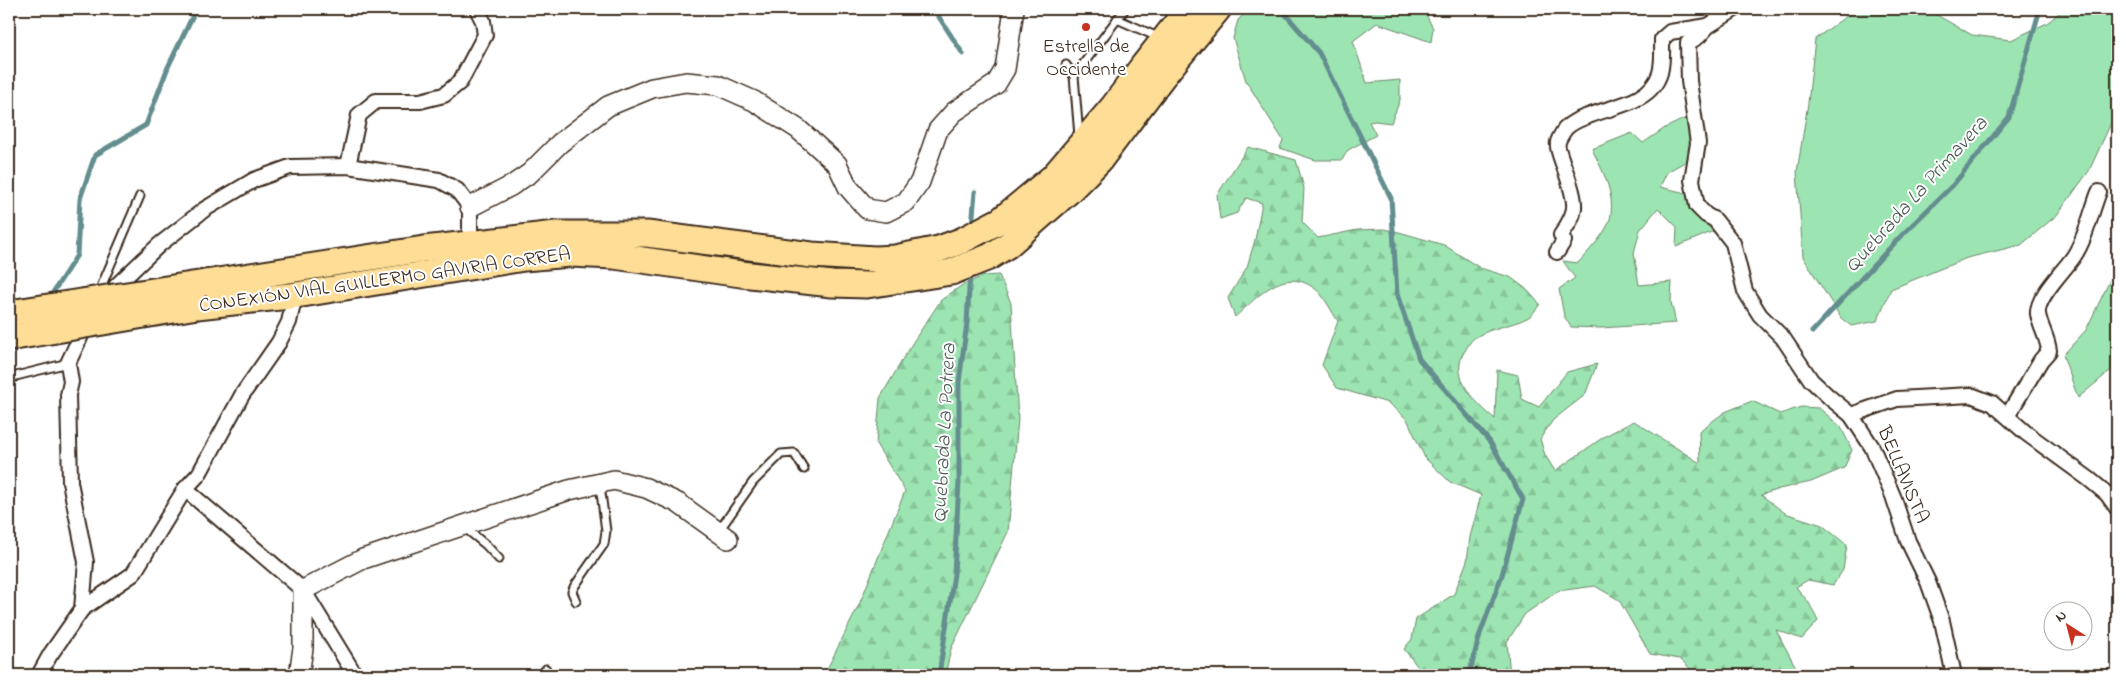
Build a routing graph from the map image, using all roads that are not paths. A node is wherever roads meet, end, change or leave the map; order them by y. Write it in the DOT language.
graph roads {
  1 [pos="477,9"];
  2 [pos="1014,9"];
  3 [pos="1125,9"];
  4 [pos="1188,9"];
  5 [pos="1218,9"];
  6 [pos="1735,9"];
  7 [pos="1117,19"];
  8 [pos="1708,26"];
  9 [pos="1163,39"];
  10 [pos="1066,65"];
  11 [pos="1074,76"];
  12 [pos="1079,147"];
  13 [pos="348,166"];
  14 [pos="2099,192"];
  15 [pos="140,196"];
  16 [pos="470,207"];
  17 [pos="470,244"];
  18 [pos="1558,252"];
  19 [pos="897,270"];
  20 [pos="295,295"];
  21 [pos="9,313"];
  22 [pos="9,338"];
  23 [pos="68,364"];
  24 [pos="9,381"];
  25 [pos="1851,415"];
  26 [pos="2008,415"];
  27 [pos="804,469"];
  28 [pos="599,482"];
  29 [pos="185,489"];
  30 [pos="2117,508"];
  31 [pos="462,526"];
  32 [pos="723,535"];
  33 [pos="499,559"];
  34 [pos="303,590"];
  35 [pos="576,601"];
  36 [pos="82,609"];
  37 [pos="546,669"];
  38 [pos="39,675"];
  39 [pos="299,675"];
  40 [pos="356,675"];
  41 [pos="540,675"];
  42 [pos="1954,675"];
  1 -- 13 [label="street"];
  2 -- 16 [label="street"];
  3 -- 7 [label="lane"];
  4 -- 9 [label="highway, CONEXIÓN VIAL GUILLERMO GAVIRIA CORREA"];
  5 -- 19 [label="highway, CONEXIÓN VIAL GUILLERMO GAVIRIA CORREA"];
  6 -- 8 [label="street"];
  7 -- 9 [label="lane"];
  7 -- 11 [label="lane"];
  8 -- 18 [label="street"];
  8 -- 25 [label="street"];
  9 -- 12 [label="highway, CONEXIÓN VIAL GUILLERMO GAVIRIA CORREA"];
  10 -- 11 [label="lane"];
  11 -- 12 [label="lane"];
  12 -- 19 [label="highway, CONEXIÓN VIAL GUILLERMO GAVIRIA CORREA"];
  13 -- 16 [label="street"];
  13 -- 23 [label="street"];
  14 -- 26 [label="street"];
  15 -- 23 [label="lane"];
  16 -- 17 [label="street"];
  17 -- 19 [label="highway, CONEXIÓN VIAL GUILLERMO GAVIRIA CORREA"];
  17 -- 21 [label="highway, CONEXIÓN VIAL GUILLERMO GAVIRIA CORREA, bridge"];
  19 -- 20 [label="highway, CONEXIÓN VIAL GUILLERMO GAVIRIA CORREA"];
  20 -- 22 [label="highway, CONEXIÓN VIAL GUILLERMO GAVIRIA CORREA, bridge"];
  20 -- 29 [label="street"];
  23 -- 24 [label="lane"];
  23 -- 36 [label="street"];
  25 -- 26 [label="street, BELLAVISTA"];
  25 -- 42 [label="street, BELLAVISTA"];
  26 -- 30 [label="street, BELLAVISTA"];
  27 -- 32 [label="lane"];
  28 -- 31 [label="street"];
  28 -- 32 [label="street"];
  28 -- 35 [label="lane"];
  29 -- 34 [label="street"];
  29 -- 36 [label="street"];
  31 -- 33 [label="lane"];
  31 -- 34 [label="street"];
  34 -- 39 [label="street"];
  34 -- 40 [label="street"];
  36 -- 38 [label="street"];
  37 -- 41 [label="lane"];
}
